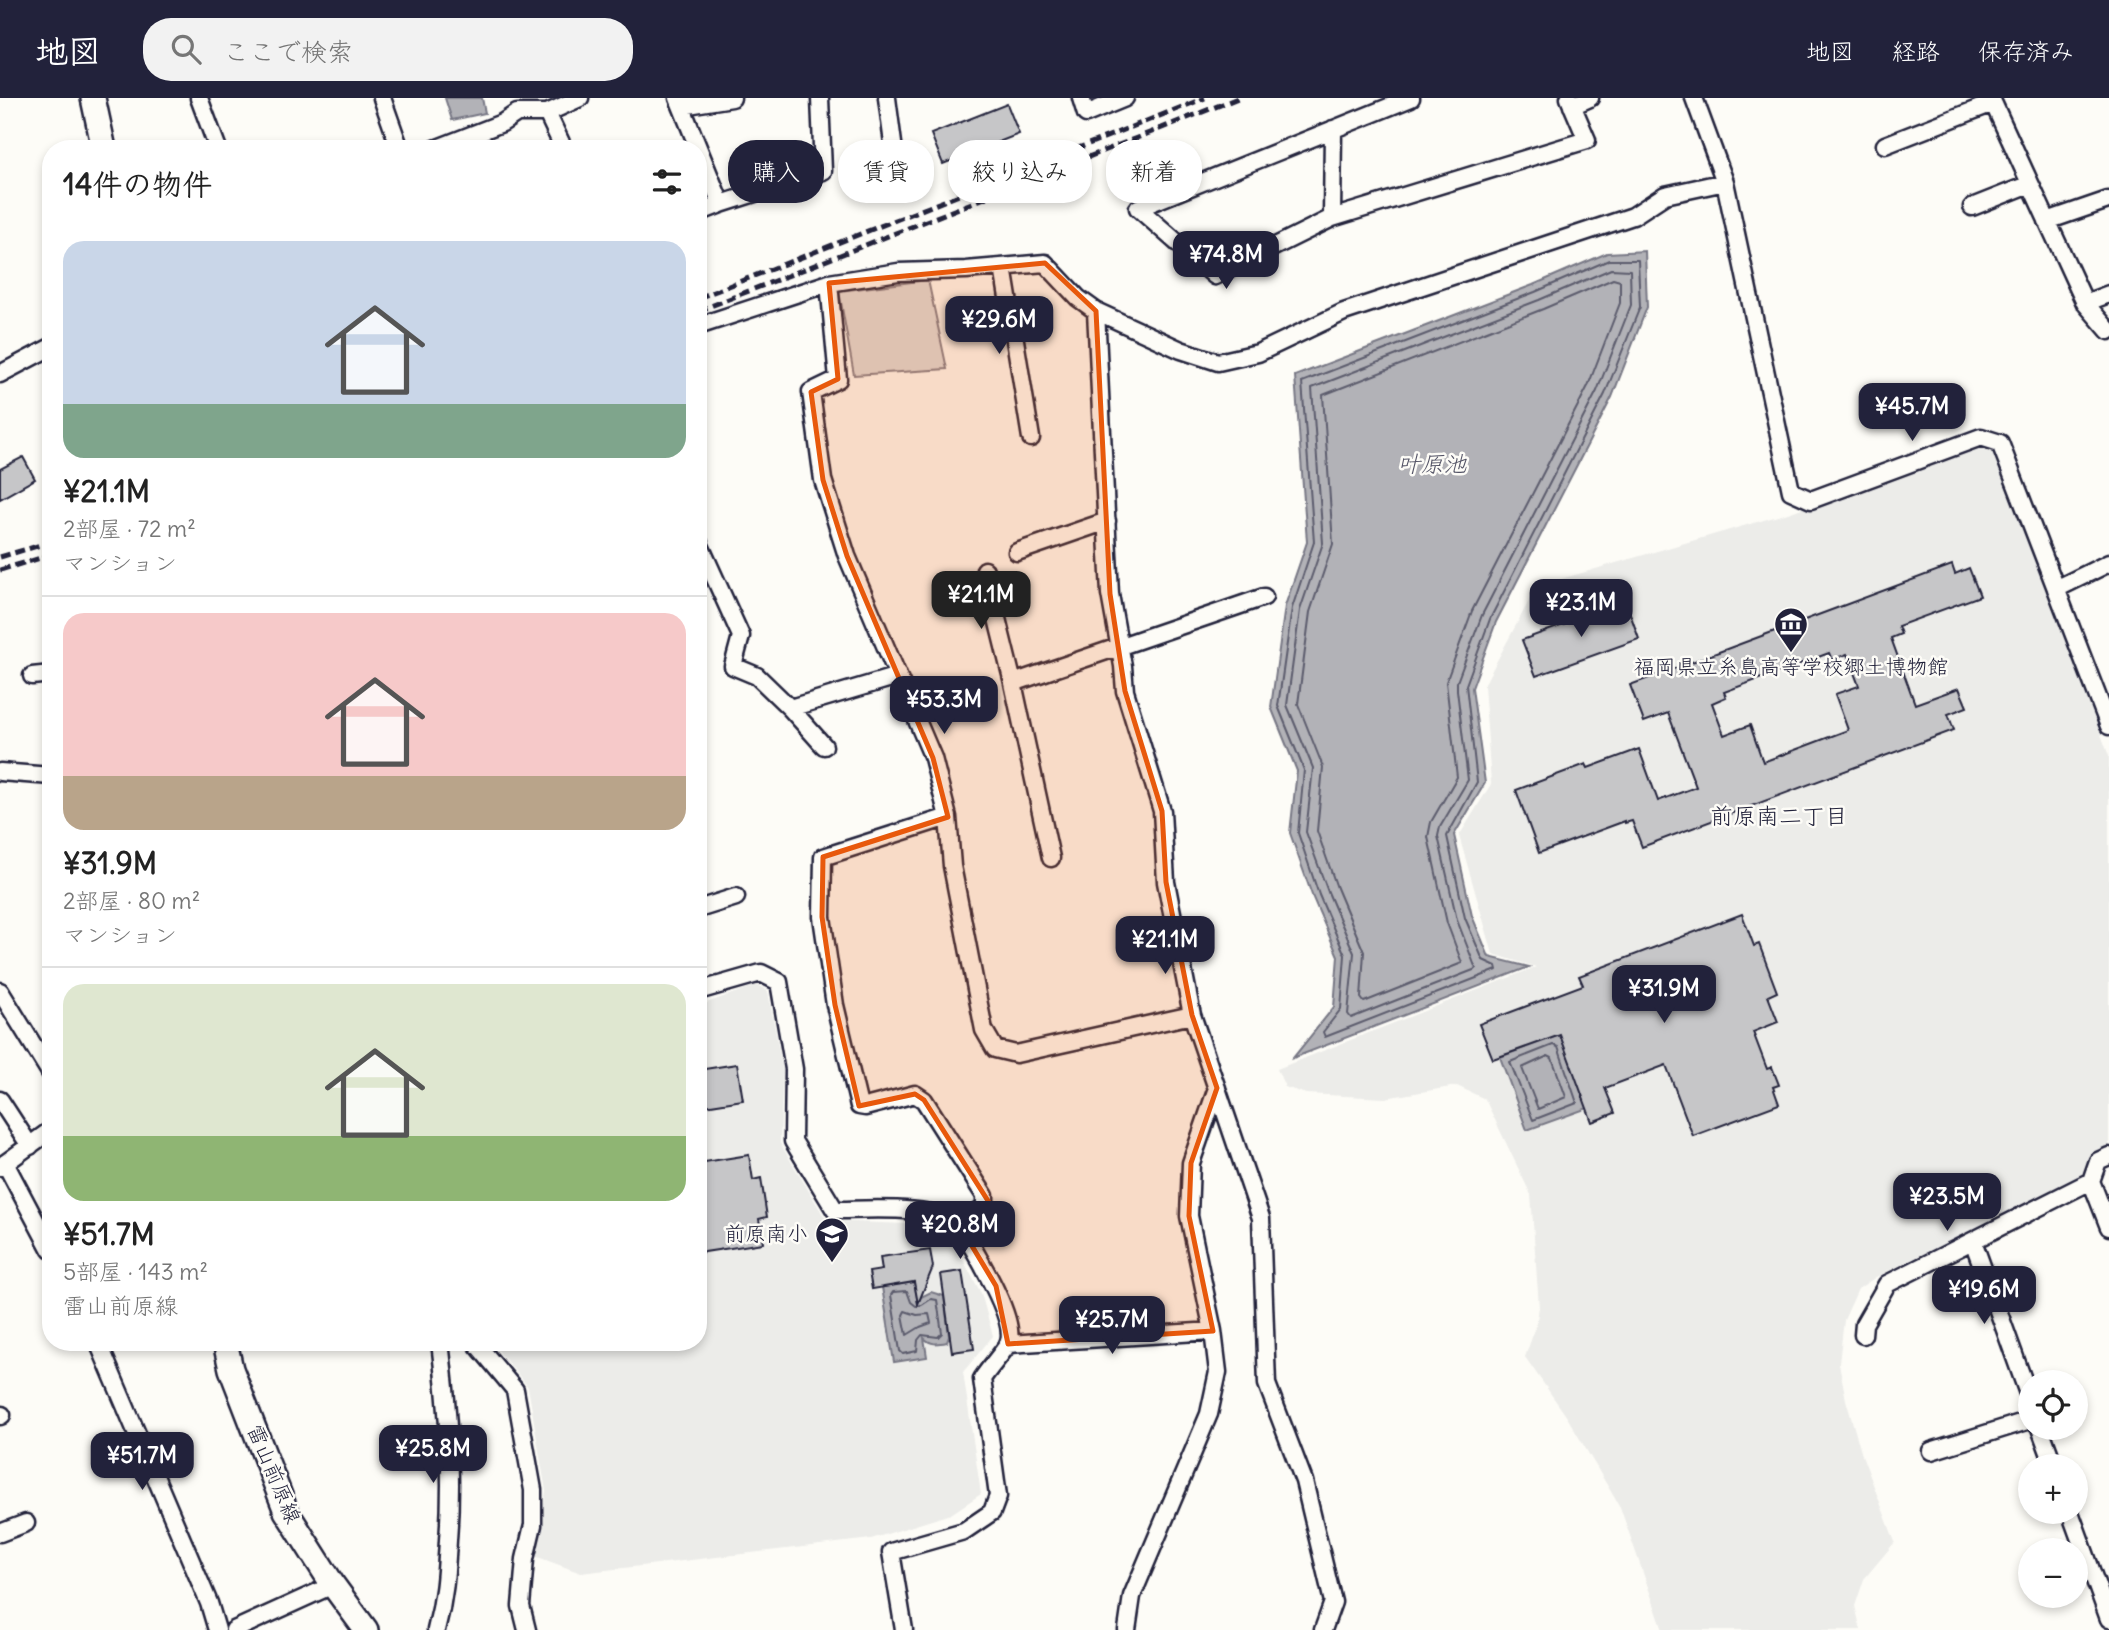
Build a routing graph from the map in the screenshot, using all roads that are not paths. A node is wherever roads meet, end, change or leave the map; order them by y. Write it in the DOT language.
graph roads {
  1 [pos="93,98"];
  2 [pos="199,98"];
  3 [pos="382,98"];
  4 [pos="580,98"];
  5 [pos="732,98"];
  6 [pos="820,98"];
  7 [pos="887,98"];
  8 [pos="1081,98"];
  9 [pos="1125,98"];
  10 [pos="1411,98"];
  11 [pos="1590,98"];
  12 [pos="1694,98"];
  13 [pos="1992,100"];
  14 [pos="680,102"];
  15 [pos="1571,102"];
  16 [pos="547,113"];
  17 [pos="1333,130"];
  18 [pos="102,140"];
  19 [pos="215,140"];
  20 [pos="397,140"];
  21 [pos="458,140"];
  22 [pos="560,140"];
  23 [pos="695,140"];
  24 [pos="893,140"];
  25 [pos="1885,145"];
  26 [pos="707,169"];
  27 [pos="1725,182"];
  28 [pos="2031,184"];
  29 [pos="2108,200"];
  30 [pos="721,204"];
  31 [pos="1972,207"];
  32 [pos="707,209"];
  33 [pos="1332,218"];
  34 [pos="2048,221"];
  35 [pos="1003,267"];
  36 [pos="830,283"];
  37 [pos="2109,294"];
  38 [pos="2085,303"];
  39 [pos="1096,311"];
  40 [pos="707,323"];
  41 [pos="2109,331"];
  42 [pos="42,352"];
  43 [pos="0,373"];
  44 [pos="1031,438"];
  45 [pos="1107,521"];
  46 [pos="1017,552"];
  47 [pos="707,561"];
  48 [pos="2109,563"];
  49 [pos="985,570"];
  50 [pos="2056,589"];
  51 [pos="1264,597"];
  52 [pos="1119,645"];
  53 [pos="42,675"];
  54 [pos="32,676"];
  55 [pos="898,676"];
  56 [pos="1013,683"];
  57 [pos="790,708"];
  58 [pos="2109,726"];
  59 [pos="824,746"];
  60 [pos="0,772"];
  61 [pos="42,774"];
  62 [pos="948,817"];
  63 [pos="1051,858"];
  64 [pos="736,897"];
  65 [pos="707,906"];
  66 [pos="707,988"];
  67 [pos="0,991"];
  68 [pos="1192,1015"];
  69 [pos="42,1059"];
  70 [pos="1217,1088"];
  71 [pos="0,1100"];
  72 [pos="42,1137"];
  73 [pos="30,1146"];
  74 [pos="2109,1156"];
  75 [pos="2,1165"];
  76 [pos="2091,1181"];
  77 [pos="960,1226"];
  78 [pos="2109,1227"];
  79 [pos="42,1234"];
  80 [pos="1973,1241"];
  81 [pos="1213,1331"];
  82 [pos="1863,1335"];
  83 [pos="1008,1344"];
  84 [pos="101,1351"];
  85 [pos="227,1351"];
  86 [pos="441,1351"];
  87 [pos="482,1351"];
  88 [pos="2020,1370"];
  89 [pos="2018,1424"];
  90 [pos="1931,1451"];
  91 [pos="26,1523"];
  92 [pos="2074,1524"];
  93 [pos="0,1533"];
  94 [pos="333,1585"];
  95 [pos="2109,1619"];
  96 [pos="217,1630"];
  97 [pos="234,1630"];
  98 [pos="366,1630"];
  99 [pos="436,1630"];
  100 [pos="527,1630"];
  101 [pos="904,1630"];
  102 [pos="1127,1630"];
  103 [pos="1323,1630"];
  1 -- 18 [label="main road"];
  2 -- 19 [label="street"];
  3 -- 20 [label="street"];
  4 -- 16 [label="street"];
  5 -- 14 [label="street"];
  6 -- 30 [label="street"];
  7 -- 24 [label="street"];
  8 -- 9 [label="street"];
  10 -- 17 [label="street"];
  11 -- 15 [label="street"];
  12 -- 27 [label="street"];
  13 -- 25 [label="street"];
  13 -- 28 [label="street"];
  14 -- 23 [label="street"];
  15 -- 33 [label="street"];
  16 -- 21 [label="street"];
  16 -- 22 [label="street"];
  17 -- 33 [label="street"];
  17 -- 33 [label="street"];
  26 -- 30 [label="street"];
  27 -- 39 [label="street"];
  27 -- 50 [label="street"];
  28 -- 31 [label="street"];
  28 -- 34 [label="street"];
  29 -- 34 [label="street"];
  30 -- 32 [label="street"];
  34 -- 38 [label="street"];
  35 -- 36 [label="street"];
  35 -- 39 [label="street"];
  35 -- 44 [label="street"];
  36 -- 40 [label="street"];
  36 -- 55 [label="street"];
  37 -- 38 [label="street"];
  38 -- 41 [label="street"];
  39 -- 45 [label="street"];
  42 -- 43 [label="street"];
  45 -- 46 [label="street"];
  45 -- 52 [label="street"];
  47 -- 57 [label="street"];
  48 -- 50 [label="street"];
  49 -- 56 [label="street"];
  50 -- 58 [label="street"];
  51 -- 52 [label="street"];
  52 -- 56 [label="street"];
  52 -- 68 [label="street"];
  53 -- 54 [label="street"];
  55 -- 57 [label="street"];
  55 -- 62 [label="street"];
  56 -- 63 [label="street"];
  57 -- 59 [label="street"];
  60 -- 61 [label="street"];
  62 -- 68 [label="street"];
  62 -- 77 [label="street"];
  64 -- 65 [label="street"];
  66 -- 77 [label="street"];
  67 -- 69 [label="street"];
  68 -- 70 [label="street"];
  70 -- 81 [label="street"];
  70 -- 103 [label="street"];
  71 -- 73 [label="street"];
  72 -- 73 [label="street"];
  73 -- 75 [label="street"];
  74 -- 76 [label="street"];
  75 -- 79 [label="street"];
  76 -- 78 [label="street"];
  76 -- 80 [label="street"];
  77 -- 83 [label="street"];
  80 -- 82 [label="street"];
  80 -- 88 [label="street"];
  81 -- 83 [label="street"];
  81 -- 102 [label="street"];
  83 -- 101 [label="street"];
  84 -- 96 [label="street"];
  85 -- 94 [label="main road, 雷山前原線"];
  86 -- 99 [label="street"];
  87 -- 100 [label="street"];
  89 -- 90 [label="street"];
  91 -- 93 [label="street"];
  92 -- 95 [label="street"];
  94 -- 97 [label="street"];
  94 -- 98 [label="main road, 雷山前原線"];
}
